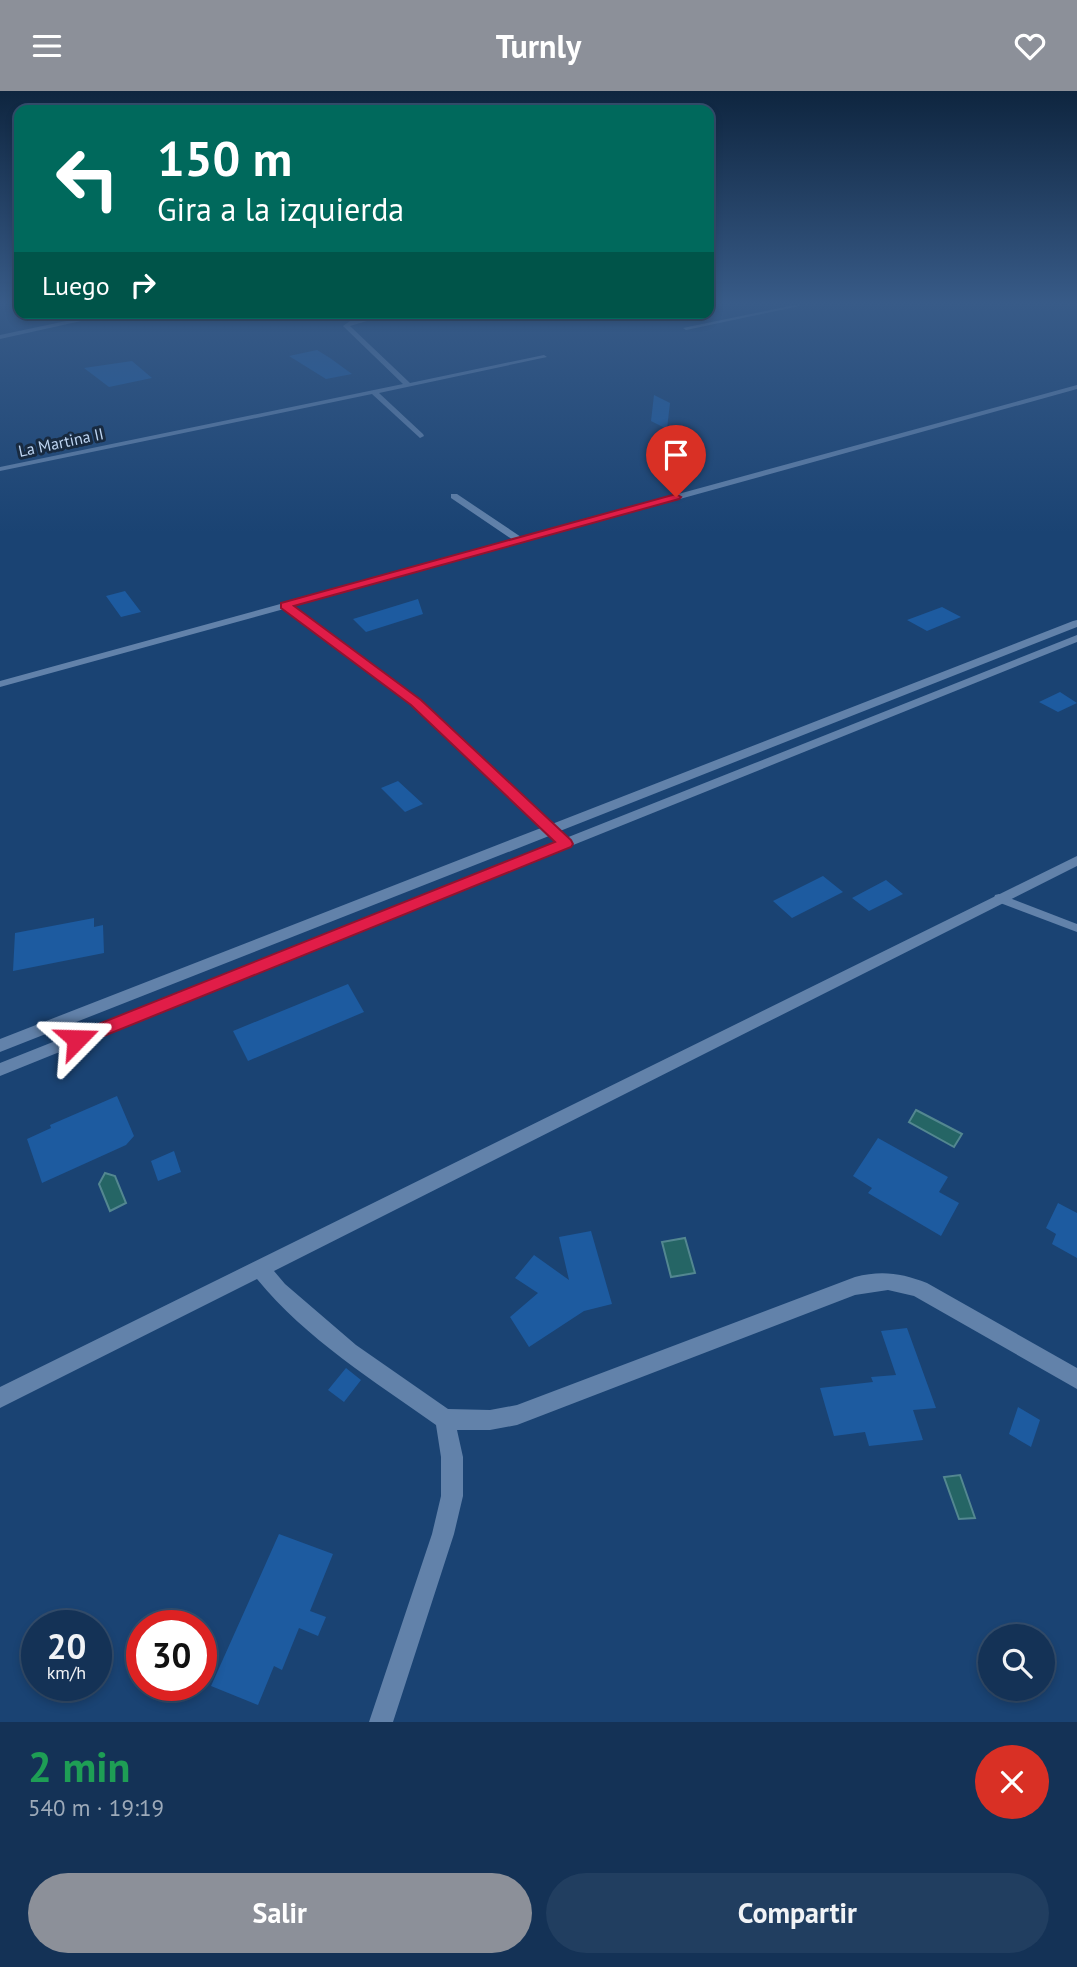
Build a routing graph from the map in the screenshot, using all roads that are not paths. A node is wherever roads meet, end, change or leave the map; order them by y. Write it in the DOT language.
graph roads {
  1 [pos="404,381"];
  2 [pos="427,381"];
  3 [pos="408,385"];
  4 [pos="1074,390"];
  5 [pos="374,392"];
  6 [pos="420,436"];
  7 [pos="0,469"];
  8 [pos="454,496"];
  9 [pos="519,540"];
  10 [pos="285,605"];
  11 [pos="1077,623"];
  12 [pos="1077,638"];
  13 [pos="0,684"];
  14 [pos="551,830"];
  15 [pos="566,844"];
  16 [pos="1077,860"];
  17 [pos="999,898"];
  18 [pos="1077,928"];
  19 [pos="0,1046"];
  20 [pos="0,1070"];
  21 [pos="259,1267"];
  22 [pos="1077,1379"];
  23 [pos="0,1398"];
  24 [pos="445,1419"];
  25 [pos="381,1722"];
  1 -- 3 [label="street"];
  2 -- 3 [label="street, La Martina II"];
  3 -- 5 [label="street, La Martina II"];
  4 -- 9 [label="street"];
  5 -- 6 [label="street"];
  5 -- 7 [label="street, La Martina II"];
  8 -- 9 [label="street"];
  9 -- 10 [label="street"];
  10 -- 13 [label="street"];
  10 -- 14 [label="street"];
  11 -- 14 [label="street"];
  12 -- 15 [label="street"];
  14 -- 15 [label="street"];
  14 -- 19 [label="street"];
  15 -- 20 [label="street"];
  16 -- 17 [label="street"];
  17 -- 18 [label="lane"];
  17 -- 21 [label="street"];
  21 -- 23 [label="street"];
  21 -- 24 [label="street"];
  22 -- 24 [label="street"];
  24 -- 25 [label="street"];
}
